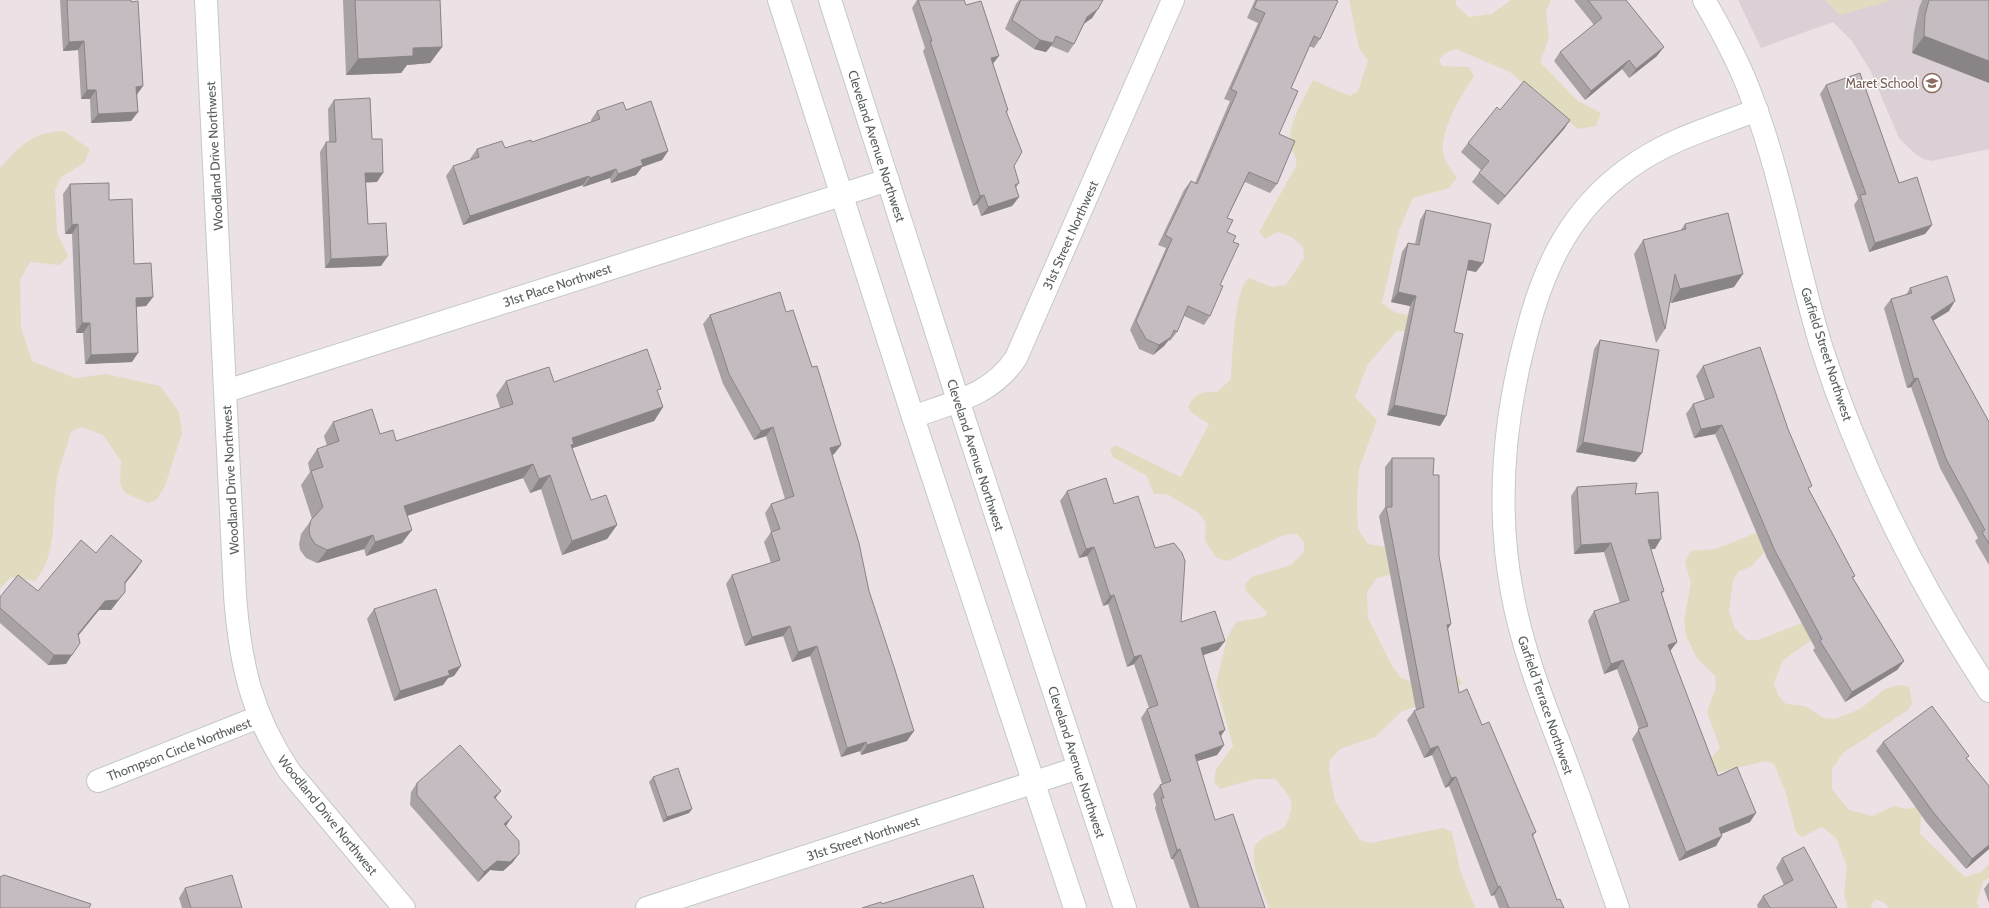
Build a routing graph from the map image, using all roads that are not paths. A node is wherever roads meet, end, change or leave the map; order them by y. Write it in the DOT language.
graph roads {
  1 [pos="206,0"];
  2 [pos="780,0"];
  3 [pos="830,0"];
  4 [pos="1173,0"];
  5 [pos="1704,0"];
  6 [pos="1757,110"];
  7 [pos="888,180"];
  8 [pos="843,194"];
  9 [pos="226,391"];
  10 [pos="958,400"];
  11 [pos="913,417"];
  12 [pos="1989,691"];
  13 [pos="259,717"];
  14 [pos="1078,768"];
  15 [pos="98,781"];
  16 [pos="1034,783"];
  17 [pos="404,908"];
  18 [pos="648,908"];
  19 [pos="1074,908"];
  20 [pos="1125,908"];
  21 [pos="1618,908"];
  1 -- 9 [label="street, Woodland Drive Northwest"];
  2 -- 8 [label="street"];
  3 -- 7 [label="street, Cleveland Avenue Northwest"];
  4 -- 10 [label="street, 31st Street Northwest"];
  5 -- 6 [label="street, Garfield Street Northwest"];
  6 -- 12 [label="street, Garfield Street Northwest"];
  6 -- 21 [label="street, Garfield Terrace Northwest"];
  7 -- 8 [label="street, 31st Place Northwest"];
  7 -- 10 [label="street, Cleveland Avenue Northwest"];
  8 -- 9 [label="street, 31st Place Northwest"];
  8 -- 11 [label="street"];
  9 -- 13 [label="street, Woodland Drive Northwest"];
  10 -- 11 [label="street, 31st Street Northwest"];
  10 -- 14 [label="street, Cleveland Avenue Northwest"];
  11 -- 16 [label="street"];
  13 -- 15 [label="street, Thompson Circle Northwest"];
  13 -- 17 [label="street, Woodland Drive Northwest"];
  14 -- 16 [label="street, 31st Street Northwest"];
  14 -- 20 [label="street, Cleveland Avenue Northwest"];
  16 -- 18 [label="street, 31st Street Northwest"];
  16 -- 19 [label="street"];
}
